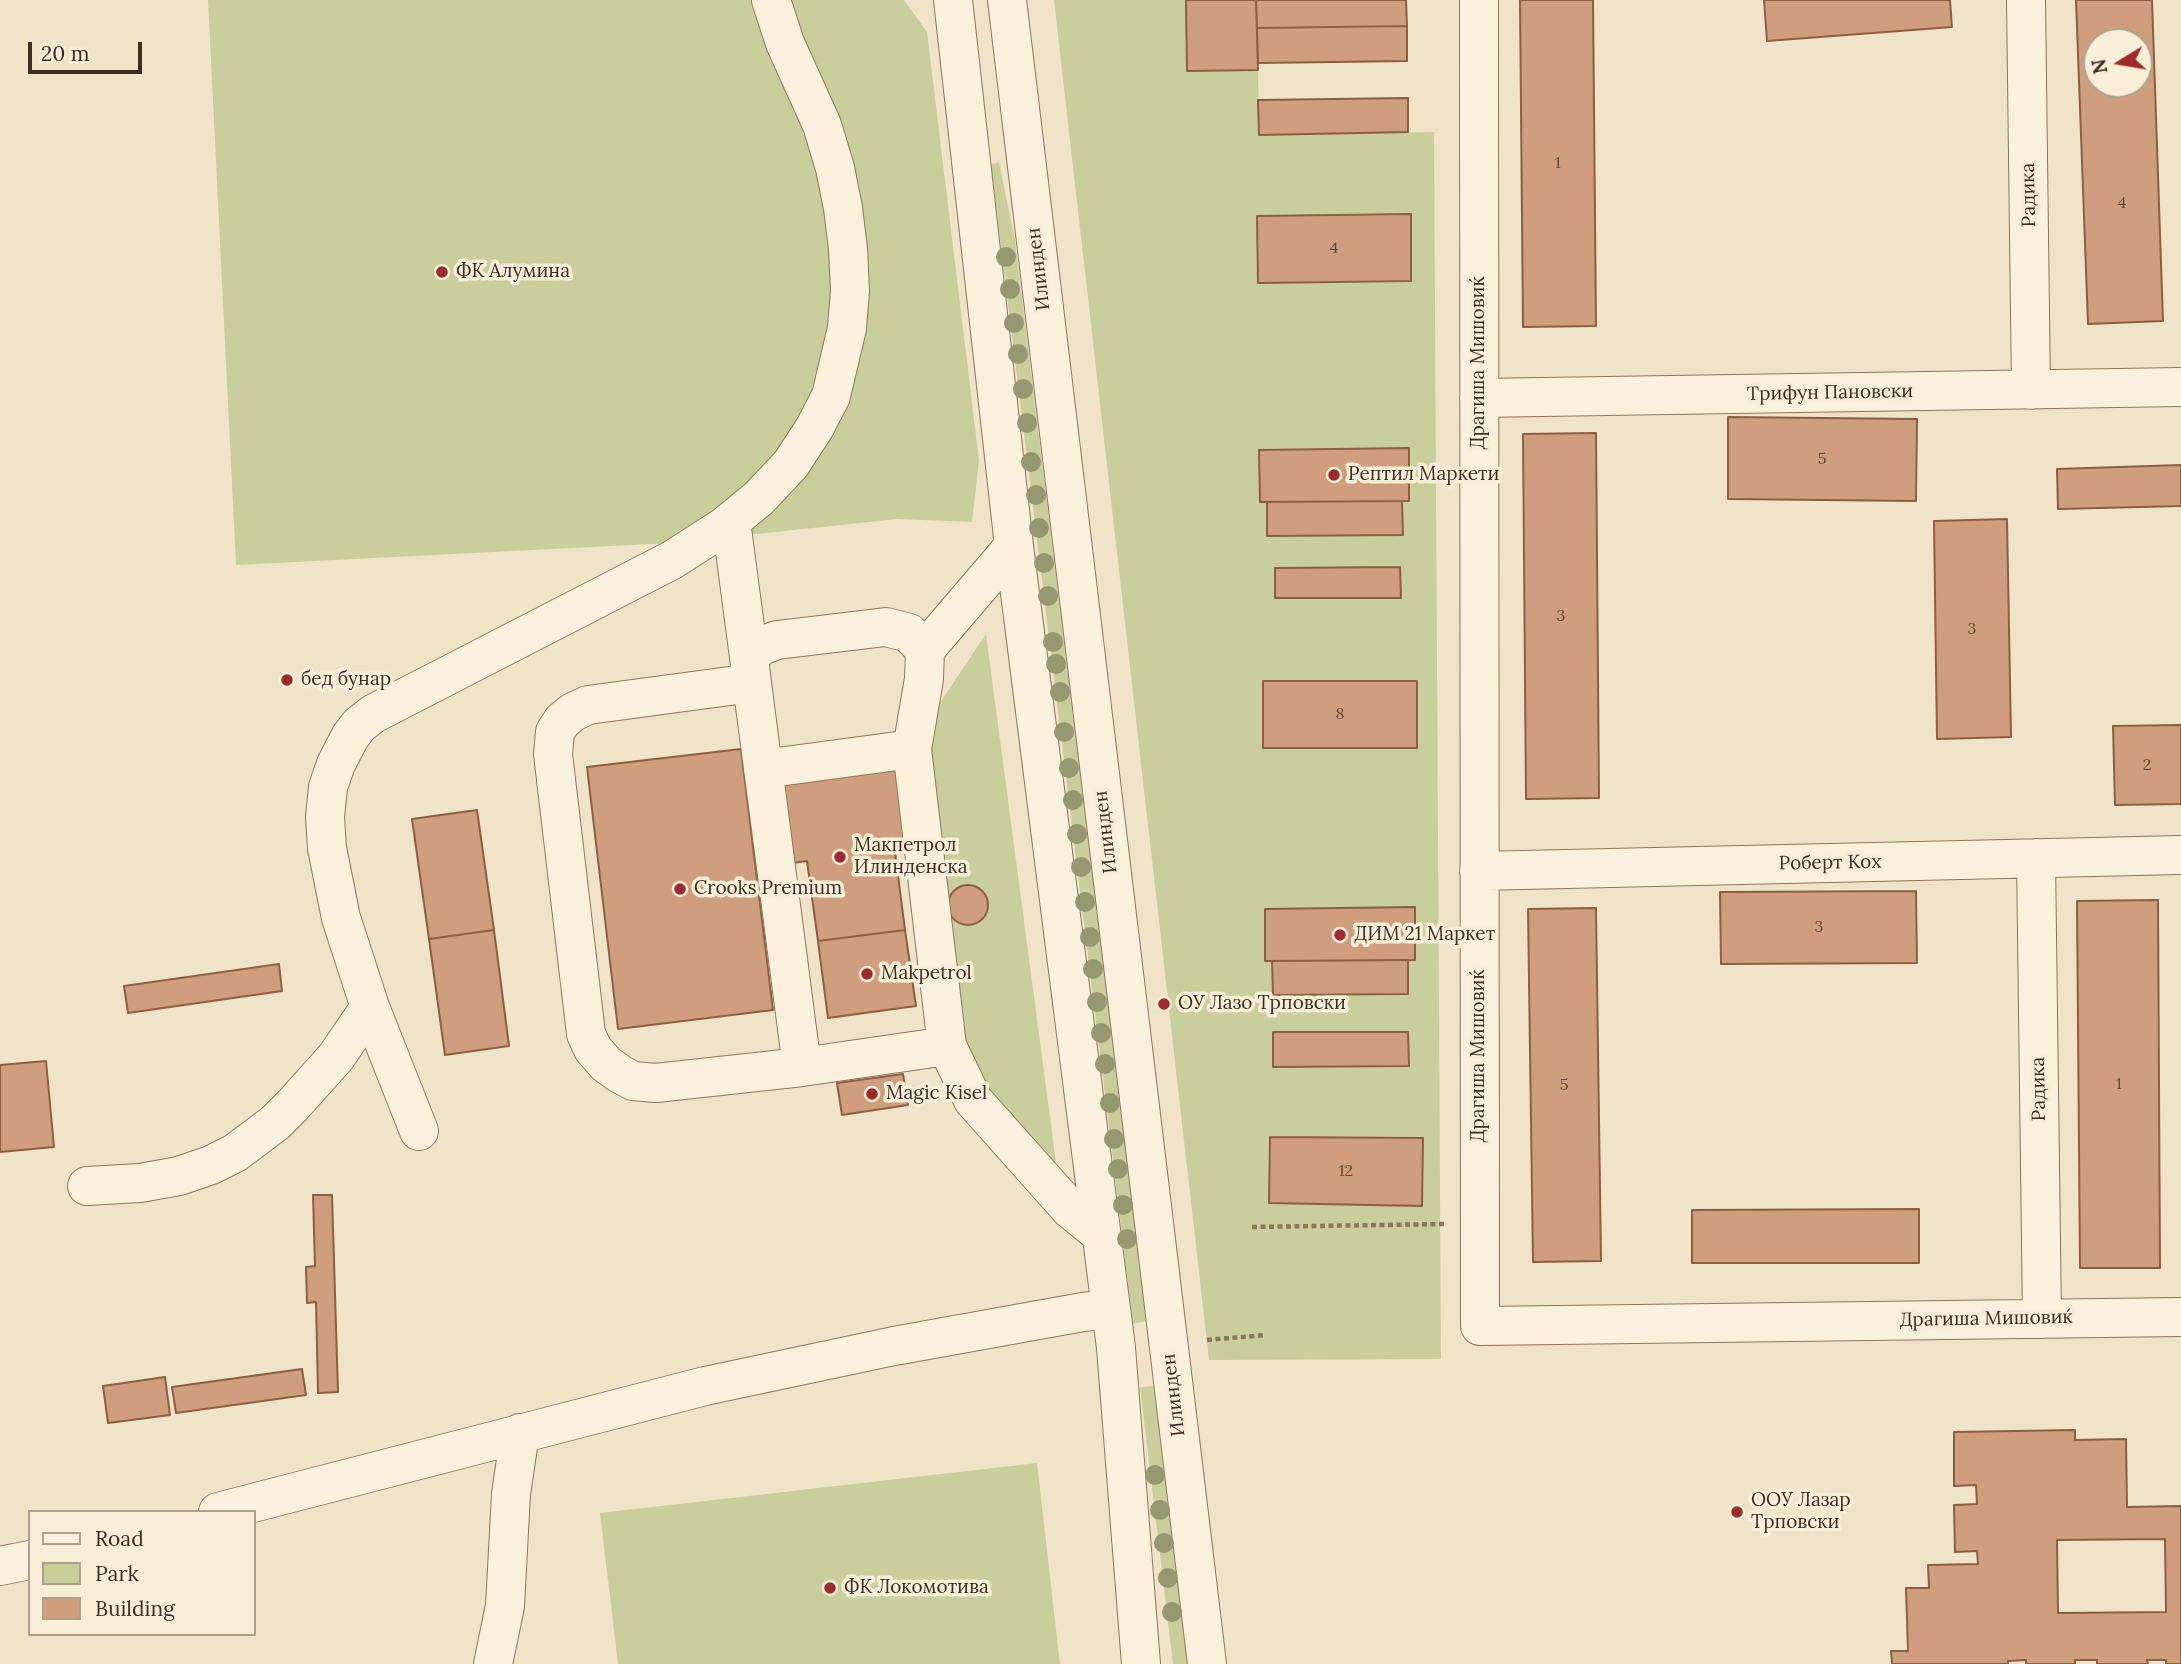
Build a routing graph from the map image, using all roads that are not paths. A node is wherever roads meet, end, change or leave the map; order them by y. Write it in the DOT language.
graph roads {
  1 [pos="771,0"];
  2 [pos="931,0"];
  3 [pos="953,0"];
  4 [pos="1007,0"];
  5 [pos="1479,0"];
  6 [pos="2026,0"];
  7 [pos="960,59"];
  8 [pos="2181,387"];
  9 [pos="2031,390"];
  10 [pos="1479,398"];
  11 [pos="731,521"];
  12 [pos="1014,546"];
  13 [pos="925,650"];
  14 [pos="751,670"];
  15 [pos="912,749"];
  16 [pos="763,769"];
  17 [pos="2181,855"];
  18 [pos="2036,858"];
  19 [pos="1479,871"];
  20 [pos="369,1007"];
  21 [pos="947,1046"];
  22 [pos="802,1067"];
  23 [pos="419,1131"];
  24 [pos="87,1186"];
  25 [pos="1102,1236"];
  26 [pos="1111,1308"];
  27 [pos="2181,1317"];
  28 [pos="2042,1319"];
  29 [pos="520,1433"];
  30 [pos="226,1510"];
  31 [pos="28,1560"];
  32 [pos="0,1566"];
  33 [pos="493,1664"];
  34 [pos="1141,1664"];
  35 [pos="1207,1664"];
  1 -- 11 [label="street"];
  2 -- 7 [label="street"];
  3 -- 7 [label="street"];
  4 -- 35 [label="street, Илинден"];
  5 -- 10 [label="street, Драгиша Мишовиќ"];
  6 -- 9 [label="street, Радика"];
  7 -- 12 [label="street"];
  8 -- 9 [label="street, Трифун Пановски"];
  9 -- 10 [label="street, Трифун Пановски"];
  10 -- 19 [label="street, Драгиша Мишовиќ"];
  11 -- 14 [label="street"];
  11 -- 20 [label="street"];
  12 -- 13 [label="street"];
  12 -- 25 [label="street"];
  13 -- 14 [label="street"];
  13 -- 15 [label="street"];
  14 -- 16 [label="street"];
  14 -- 22 [label="street"];
  15 -- 16 [label="street"];
  15 -- 21 [label="street"];
  16 -- 22 [label="street"];
  17 -- 18 [label="street, Роберт Кох"];
  18 -- 19 [label="street, Роберт Кох"];
  18 -- 28 [label="street, Радика"];
  19 -- 28 [label="street, Драгиша Мишовиќ"];
  20 -- 23 [label="street"];
  20 -- 24 [label="street"];
  21 -- 22 [label="street"];
  21 -- 25 [label="street"];
  25 -- 26 [label="street"];
  26 -- 29 [label="street"];
  26 -- 34 [label="street"];
  27 -- 28 [label="street, Драгиша Мишовиќ"];
  29 -- 30 [label="street"];
  29 -- 33 [label="street"];
  31 -- 32 [label="street"];
}
